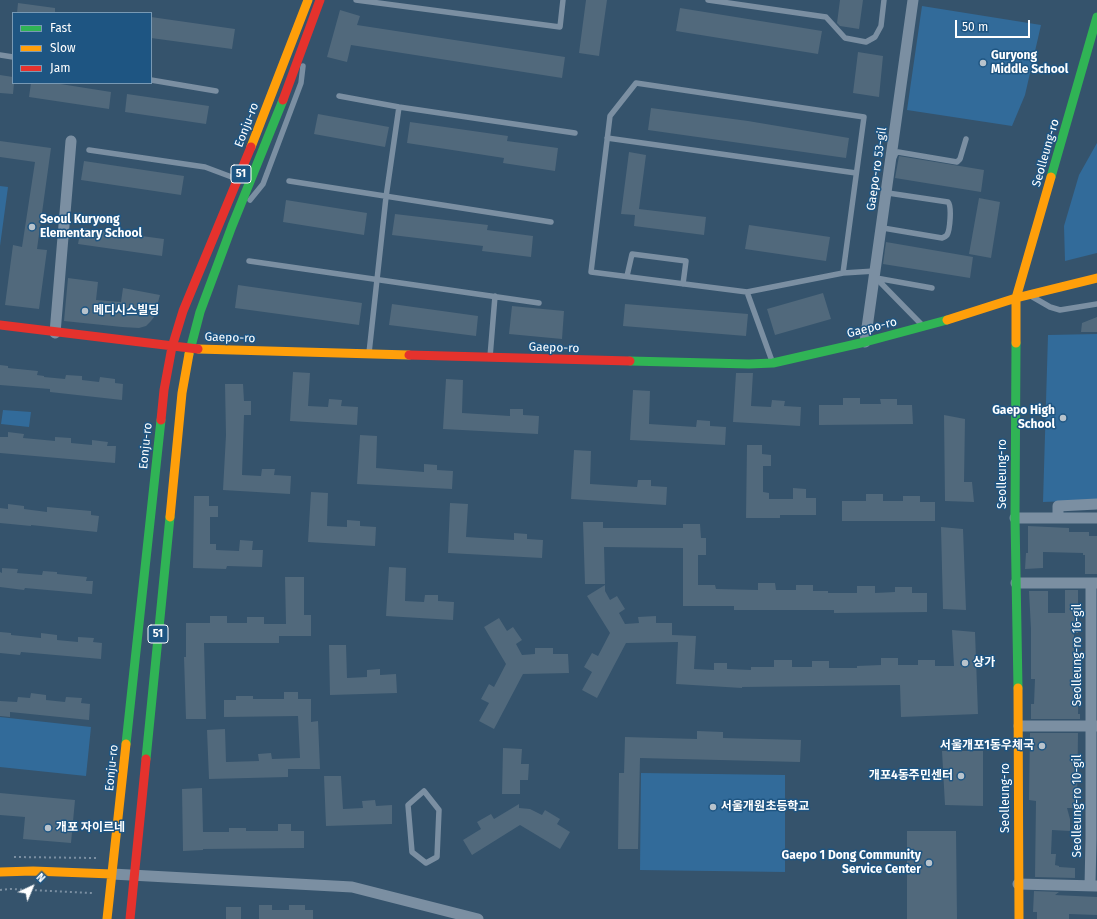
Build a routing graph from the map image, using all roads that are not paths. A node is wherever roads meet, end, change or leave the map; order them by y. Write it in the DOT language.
graph roads {
  1 [pos="308,0"];
  2 [pos="320,0"];
  3 [pos="356,0"];
  4 [pos="563,0"];
  5 [pos="708,0"];
  6 [pos="884,0"];
  7 [pos="914,0"];
  8 [pos="1097,17"];
  9 [pos="0,55"];
  10 [pos="12,57"];
  11 [pos="152,80"];
  12 [pos="216,91"];
  13 [pos="339,96"];
  14 [pos="400,107"];
  15 [pos="576,133"];
  16 [pos="607,138"];
  17 [pos="966,139"];
  18 [pos="71,141"];
  19 [pos="89,150"];
  20 [pos="856,173"];
  21 [pos="239,179"];
  22 [pos="289,181"];
  23 [pos="888,193"];
  24 [pos="386,197"];
  25 [pos="551,222"];
  26 [pos="883,228"];
  27 [pos="249,260"];
  28 [pos="843,273"];
  29 [pos="876,274"];
  30 [pos="627,276"];
  31 [pos="1097,278"];
  32 [pos="377,279"];
  33 [pos="683,284"];
  34 [pos="932,288"];
  35 [pos="747,292"];
  36 [pos="1030,295"];
  37 [pos="495,296"];
  38 [pos="1016,298"];
  39 [pos="539,303"];
  40 [pos="1097,304"];
  41 [pos="0,325"];
  42 [pos="923,327"];
  43 [pos="55,333"];
  44 [pos="865,342"];
  45 [pos="172,347"];
  46 [pos="190,349"];
  47 [pos="369,354"];
  48 [pos="490,357"];
  49 [pos="773,363"];
  50 [pos="1097,504"];
  51 [pos="1058,513"];
  52 [pos="1015,518"];
  53 [pos="1097,518"];
  54 [pos="1092,580"];
  55 [pos="1016,583"];
  56 [pos="1094,630"];
  57 [pos="1094,679"];
  58 [pos="1018,726"];
  59 [pos="1094,726"];
  60 [pos="1094,838"];
  61 [pos="426,864"];
  62 [pos="0,872"];
  63 [pos="112,874"];
  64 [pos="134,876"];
  65 [pos="1018,884"];
  66 [pos="1093,886"];
  67 [pos="107,919"];
  68 [pos="130,919"];
  69 [pos="478,919"];
  70 [pos="1019,919"];
  1 -- 21 [label="street, Eonju-ro / 51"];
  2 -- 46 [label="street, Eonju-ro / 51"];
  3 -- 4 [label="lane"];
  5 -- 6 [label="lane"];
  7 -- 29 [label="street, Gaepo-ro 53-gil"];
  8 -- 38 [label="street, Seolleung-ro"];
  9 -- 10 [label="lane"];
  11 -- 12 [label="lane"];
  13 -- 14 [label="lane"];
  14 -- 15 [label="lane"];
  14 -- 24 [label="lane"];
  16 -- 20 [label="lane"];
  16 -- 20 [label="lane"];
  16 -- 30 [label="lane"];
  17 -- 23 [label="lane"];
  18 -- 43 [label="street"];
  19 -- 21 [label="lane"];
  20 -- 28 [label="lane"];
  21 -- 45 [label="street, Eonju-ro / 51"];
  22 -- 24 [label="lane"];
  23 -- 26 [label="lane"];
  23 -- 26 [label="lane"];
  24 -- 25 [label="lane"];
  24 -- 32 [label="lane"];
  26 -- 29 [label="lane"];
  27 -- 32 [label="lane"];
  28 -- 29 [label="lane"];
  28 -- 35 [label="lane"];
  29 -- 34 [label="lane"];
  29 -- 42 [label="lane"];
  29 -- 44 [label="street, Gaepo-ro 53-gil"];
  30 -- 33 [label="lane"];
  30 -- 33 [label="lane"];
  31 -- 36 [label="street, Gaepo-ro"];
  32 -- 37 [label="lane"];
  32 -- 47 [label="lane"];
  33 -- 35 [label="lane"];
  35 -- 49 [label="lane"];
  36 -- 38 [label="street, Gaepo-ro"];
  36 -- 40 [label="lane"];
  37 -- 39 [label="lane"];
  37 -- 48 [label="lane"];
  38 -- 42 [label="street, Gaepo-ro"];
  38 -- 52 [label="street, Seolleung-ro"];
  41 -- 43 [label="street, Gaepo-ro"];
  42 -- 44 [label="street, Gaepo-ro"];
  43 -- 45 [label="street, Gaepo-ro"];
  44 -- 49 [label="street, Gaepo-ro"];
  45 -- 46 [label="street, Gaepo-ro"];
  45 -- 63 [label="street, Eonju-ro / 51"];
  46 -- 47 [label="street, Gaepo-ro"];
  46 -- 64 [label="street, Eonju-ro / 51"];
  47 -- 48 [label="street, Gaepo-ro"];
  48 -- 49 [label="street, Gaepo-ro"];
  50 -- 51 [label="street"];
  52 -- 53 [label="street"];
  52 -- 55 [label="street, Seolleung-ro"];
  54 -- 55 [label="street, Seolleung-ro 16-gil"];
  54 -- 56 [label="street, Seolleung-ro 16-gil"];
  55 -- 58 [label="street, Seolleung-ro"];
  56 -- 57 [label="street, Seolleung-ro 16-gil"];
  57 -- 59 [label="street, Seolleung-ro 16-gil"];
  58 -- 59 [label="street"];
  58 -- 65 [label="street, Seolleung-ro"];
  59 -- 60 [label="street, Seolleung-ro 10-gil"];
  60 -- 66 [label="street, Seolleung-ro 10-gil"];
  61 -- 61 [label="lane"];
  62 -- 63 [label="street"];
  63 -- 64 [label="street"];
  63 -- 67 [label="street, Eonju-ro / 51"];
  64 -- 68 [label="street, Eonju-ro / 51"];
  64 -- 69 [label="street"];
  65 -- 66 [label="street"];
  65 -- 70 [label="street, Seolleung-ro"];
}
